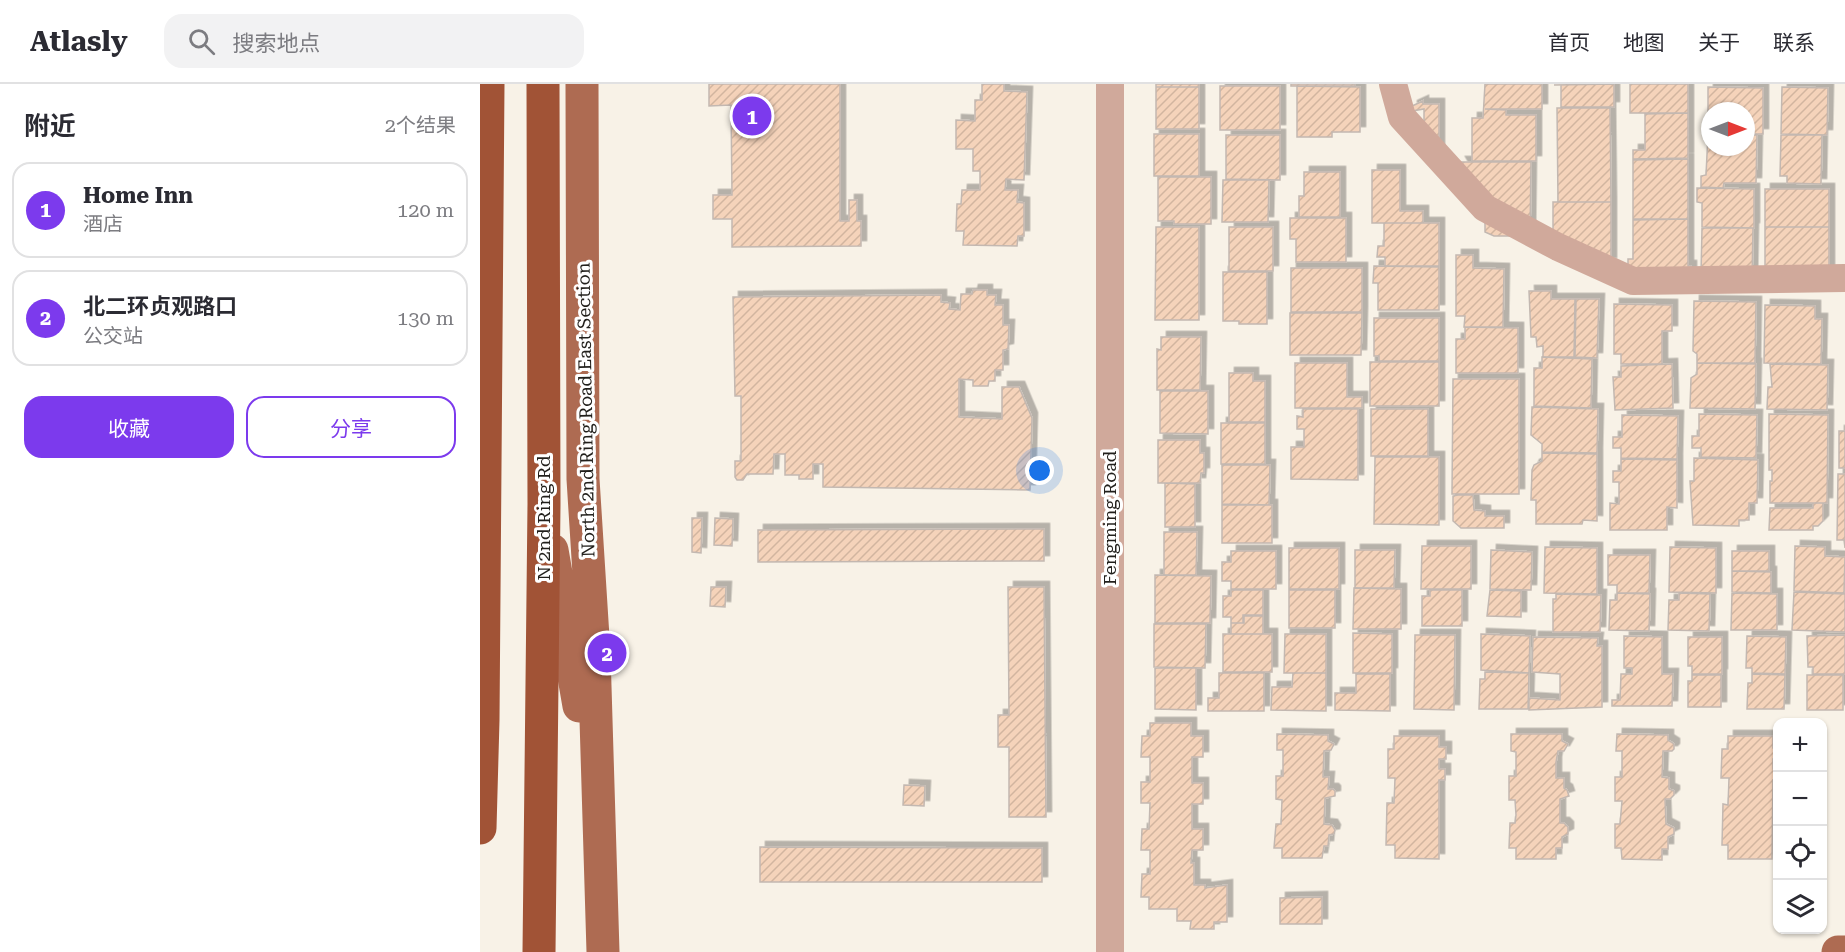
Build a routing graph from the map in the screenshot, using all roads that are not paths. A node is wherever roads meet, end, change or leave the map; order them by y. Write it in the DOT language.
graph roads {
  1 [pos="488,84"];
  2 [pos="543,84"];
  3 [pos="582,84"];
  4 [pos="1110,84"];
  5 [pos="1393,84"];
  6 [pos="1845,278"];
  7 [pos="544,504"];
  8 [pos="481,723"];
  9 [pos="598,814"];
  10 [pos="480,828"];
  11 [pos="539,952"];
  12 [pos="603,952"];
  13 [pos="1110,952"];
  14 [pos="1838,952"];
  15 [pos="1845,952"];
  1 -- 8 [label="highway"];
  2 -- 7 [label="highway, N 2nd Ring Rd"];
  3 -- 9 [label="main road, North 2nd Ring Road East Section"];
  4 -- 13 [label="street, Fengming Road"];
  5 -- 6 [label="street"];
  7 -- 9 [label="main road"];
  7 -- 11 [label="highway, N 2nd Ring Rd"];
  8 -- 10 [label="highway"];
  9 -- 12 [label="main road, North 2nd Ring Road East Section"];
  14 -- 15 [label="main road"];
}
